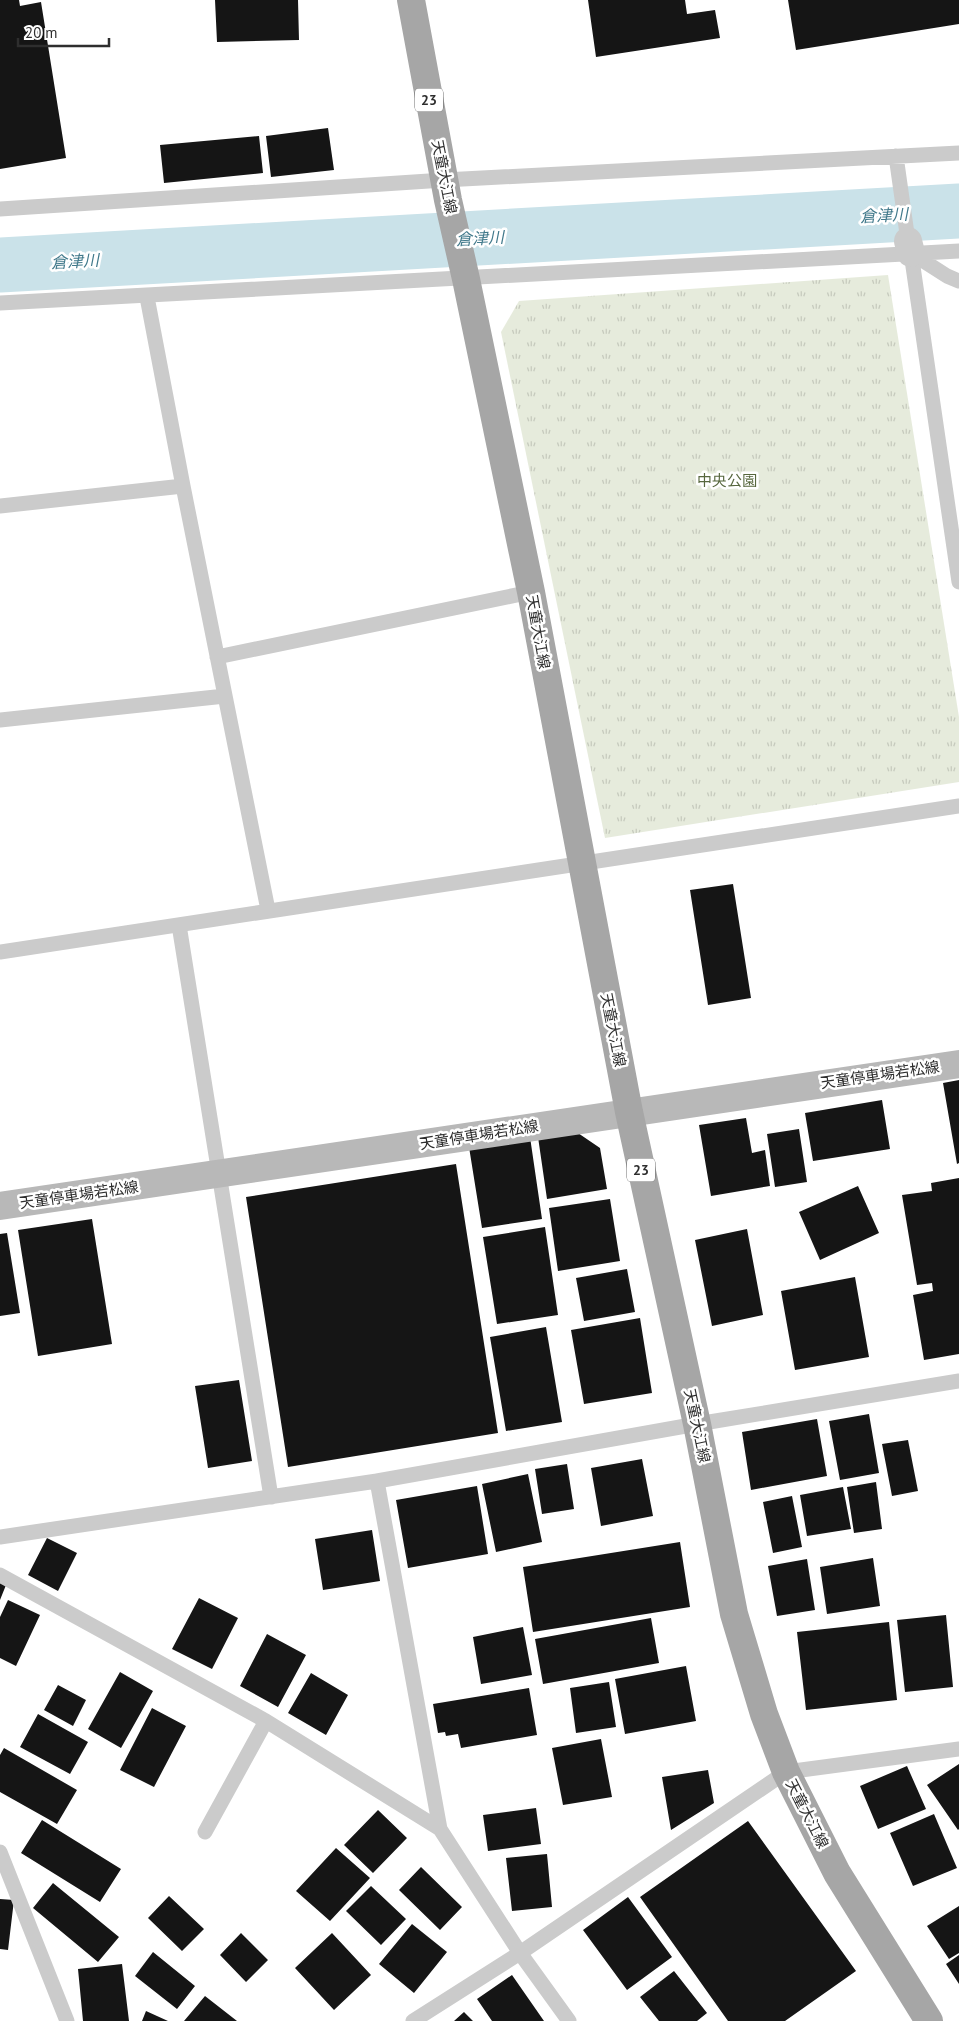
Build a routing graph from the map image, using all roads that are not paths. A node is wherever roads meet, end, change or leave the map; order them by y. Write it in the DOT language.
graph roads {
  1 [pos="410,0"];
  2 [pos="959,153"];
  3 [pos="896,156"];
  4 [pos="446,190"];
  5 [pos="0,209"];
  6 [pos="910,247"];
  7 [pos="959,251"];
  8 [pos="466,279"];
  9 [pos="959,281"];
  10 [pos="147,297"];
  11 [pos="0,303"];
  12 [pos="183,486"];
  13 [pos="0,506"];
  14 [pos="955,541"];
  15 [pos="959,582"];
  16 [pos="530,592"];
  17 [pos="217,657"];
  18 [pos="225,696"];
  19 [pos="0,720"];
  20 [pos="959,806"];
  21 [pos="580,863"];
  22 [pos="268,910"];
  23 [pos="179,925"];
  24 [pos="0,952"];
  25 [pos="959,1064"];
  26 [pos="629,1112"];
  27 [pos="220,1174"];
  28 [pos="0,1206"];
  29 [pos="959,1382"];
  30 [pos="697,1424"];
  31 [pos="377,1481"];
  32 [pos="271,1496"];
  33 [pos="0,1537"];
  34 [pos="0,1575"];
  35 [pos="266,1721"];
  36 [pos="959,1750"];
  37 [pos="786,1772"];
  38 [pos="440,1829"];
  39 [pos="205,1832"];
  40 [pos="0,1852"];
  41 [pos="520,1953"];
  42 [pos="68,2021"];
  43 [pos="413,2021"];
  44 [pos="570,2021"];
  45 [pos="929,2021"];
  1 -- 4 [label="main road, 天童大江線 / 23"];
  2 -- 3 [label="lane"];
  3 -- 4 [label="lane"];
  3 -- 6 [label="lane"];
  4 -- 5 [label="lane"];
  4 -- 8 [label="main road, 天童大江線 / 23"];
  6 -- 7 [label="lane"];
  6 -- 8 [label="lane"];
  6 -- 9 [label="lane"];
  6 -- 14 [label="lane"];
  8 -- 10 [label="lane"];
  8 -- 16 [label="main road, 天童大江線 / 23"];
  10 -- 11 [label="lane"];
  10 -- 12 [label="lane"];
  12 -- 13 [label="lane"];
  12 -- 17 [label="lane"];
  14 -- 15 [label="lane"];
  16 -- 17 [label="lane"];
  16 -- 21 [label="main road, 天童大江線 / 23"];
  17 -- 18 [label="lane"];
  18 -- 19 [label="lane"];
  18 -- 22 [label="lane"];
  20 -- 21 [label="lane"];
  21 -- 22 [label="lane"];
  21 -- 26 [label="main road, 天童大江線 / 23"];
  22 -- 23 [label="lane"];
  23 -- 24 [label="lane"];
  23 -- 27 [label="lane"];
  25 -- 26 [label="main road, 天童停車場若松線"];
  26 -- 27 [label="main road, 天童停車場若松線"];
  26 -- 30 [label="main road, 天童大江線 / 23"];
  27 -- 28 [label="main road, 天童停車場若松線"];
  27 -- 32 [label="lane"];
  29 -- 30 [label="lane"];
  30 -- 31 [label="lane"];
  30 -- 37 [label="main road, 天童大江線 / 23"];
  31 -- 32 [label="lane"];
  31 -- 38 [label="lane"];
  32 -- 33 [label="lane"];
  34 -- 35 [label="lane"];
  35 -- 38 [label="lane"];
  35 -- 39 [label="lane"];
  36 -- 37 [label="lane"];
  37 -- 41 [label="lane"];
  37 -- 45 [label="main road, 天童大江線 / 23"];
  38 -- 41 [label="lane"];
  40 -- 42 [label="lane"];
  41 -- 43 [label="lane"];
  41 -- 44 [label="lane"];
}
